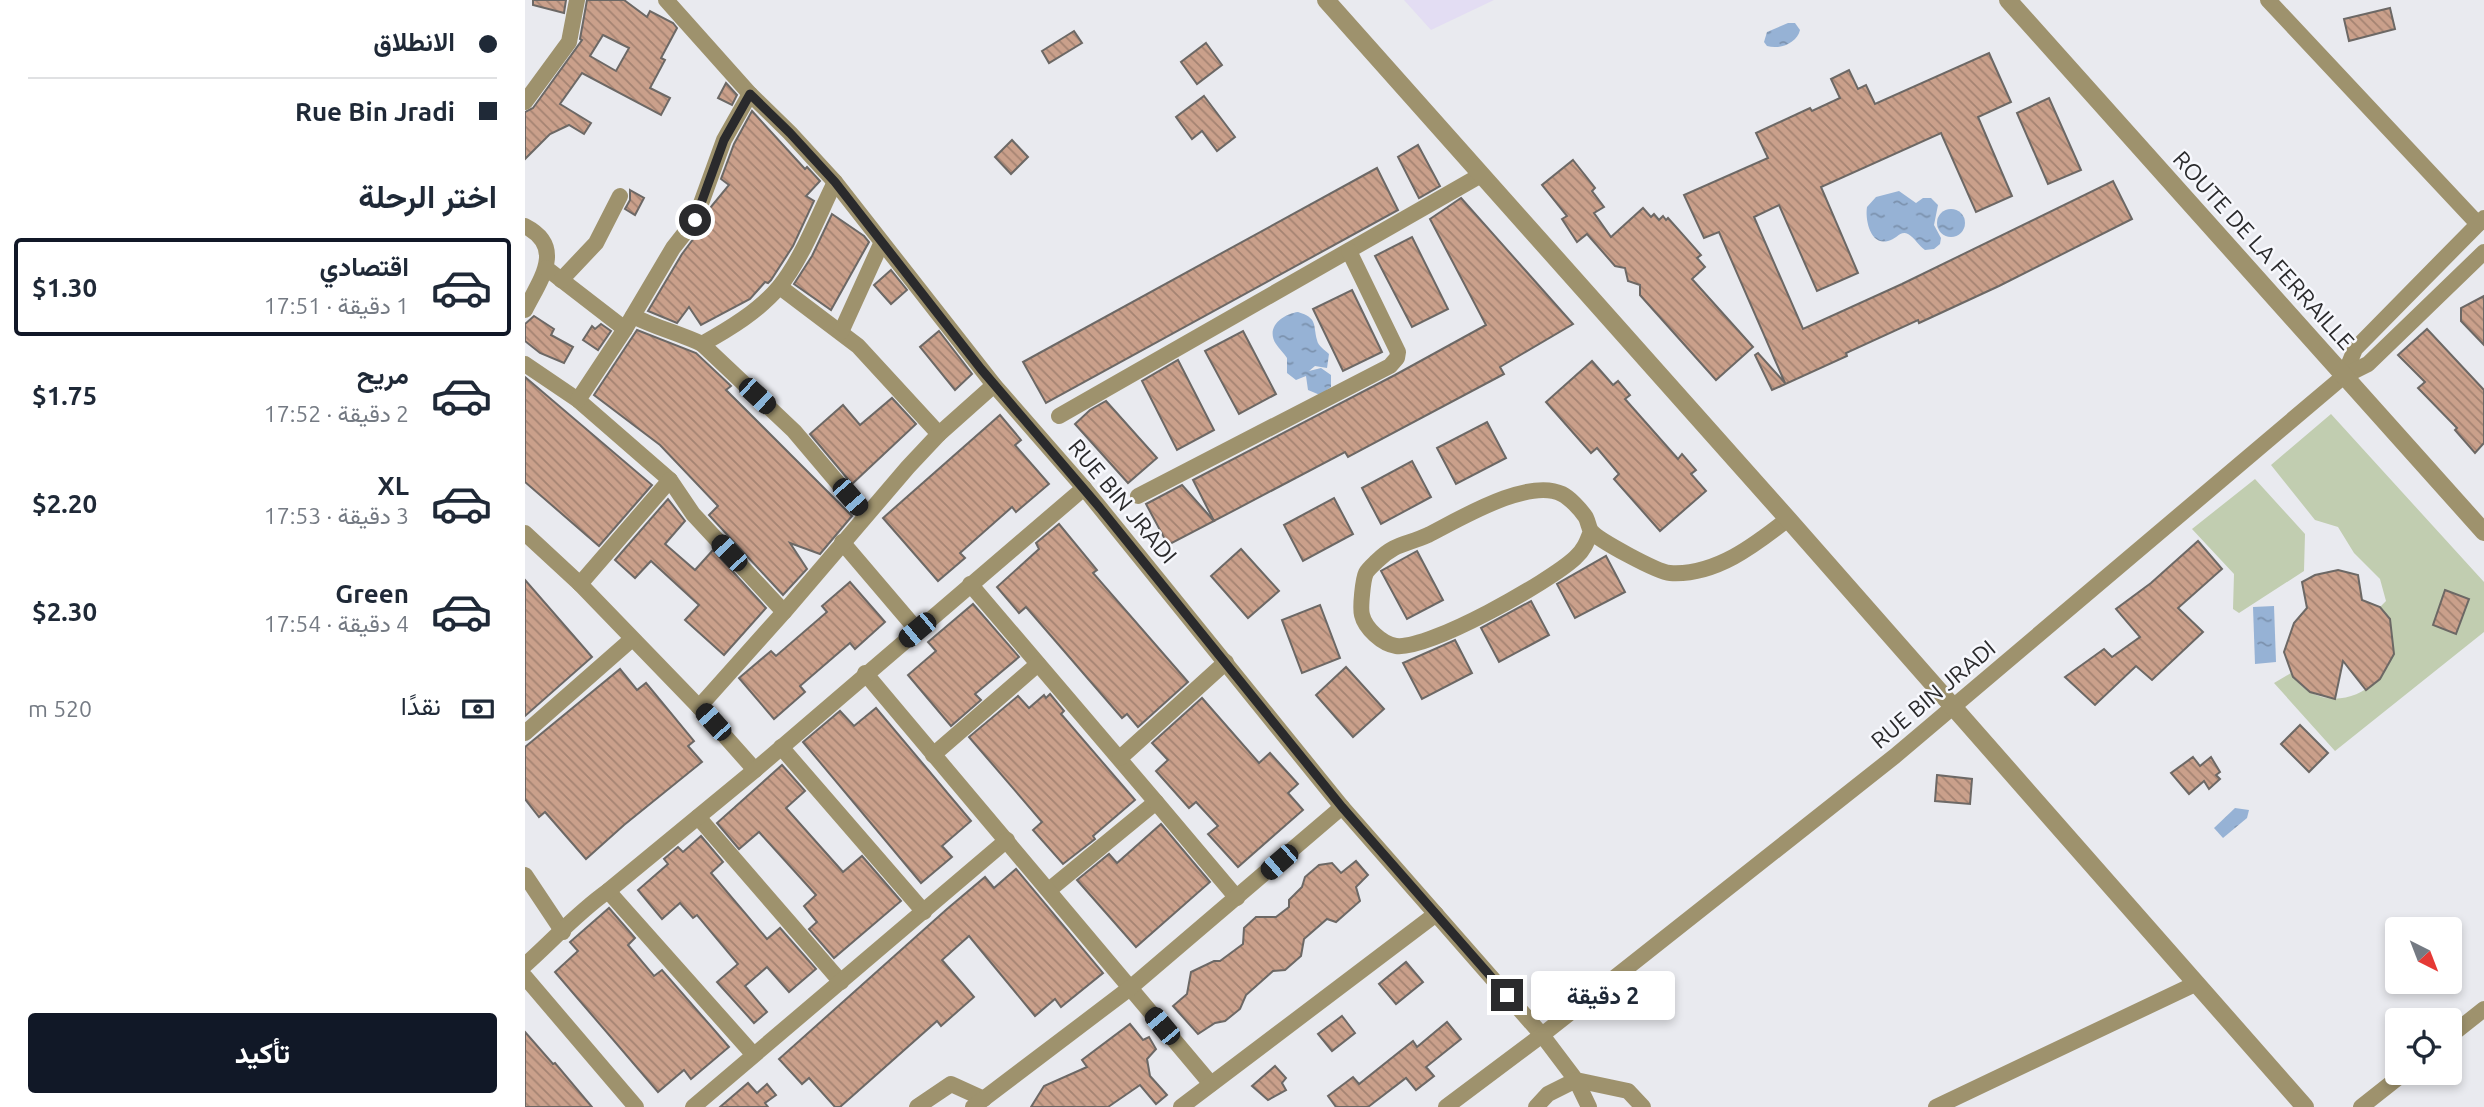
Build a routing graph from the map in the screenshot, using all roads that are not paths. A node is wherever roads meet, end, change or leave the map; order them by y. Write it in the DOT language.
graph roads {
  1 [pos="577,0"];
  2 [pos="666,0"];
  3 [pos="1326,0"];
  4 [pos="2008,0"];
  5 [pos="2268,0"];
  6 [pos="750,94"];
  7 [pos="525,102"];
  8 [pos="1481,175"];
  9 [pos="835,182"];
  10 [pos="620,196"];
  11 [pos="2481,221"];
  12 [pos="525,226"];
  13 [pos="881,244"];
  14 [pos="1349,251"];
  15 [pos="2484,252"];
  16 [pos="546,268"];
  17 [pos="561,280"];
  18 [pos="780,286"];
  19 [pos="525,310"];
  20 [pos="629,322"];
  21 [pos="841,332"];
  22 [pos="702,344"];
  23 [pos="525,363"];
  24 [pos="2344,376"];
  25 [pos="994,385"];
  26 [pos="578,400"];
  27 [pos="1059,416"];
  28 [pos="939,433"];
  29 [pos="670,480"];
  30 [pos="1084,488"];
  31 [pos="1137,496"];
  32 [pos="865,515"];
  33 [pos="1789,519"];
  34 [pos="1591,531"];
  35 [pos="2484,532"];
  36 [pos="525,533"];
  37 [pos="842,542"];
  38 [pos="580,584"];
  39 [pos="970,584"];
  40 [pos="784,612"];
  41 [pos="917,630"];
  42 [pos="632,639"];
  43 [pos="1226,662"];
  44 [pos="1038,663"];
  45 [pos="865,673"];
  46 [pos="1953,706"];
  47 [pos="699,707"];
  48 [pos="525,733"];
  49 [pos="781,747"];
  50 [pos="933,755"];
  51 [pos="1120,758"];
  52 [pos="755,770"];
  53 [pos="1156,802"];
  54 [pos="1342,807"];
  55 [pos="698,817"];
  56 [pos="1007,840"];
  57 [pos="525,875"];
  58 [pos="1049,890"];
  59 [pos="608,891"];
  60 [pos="1237,898"];
  61 [pos="923,912"];
  62 [pos="1436,914"];
  63 [pos="563,932"];
  64 [pos="525,965"];
  65 [pos="525,978"];
  66 [pos="841,982"];
  67 [pos="2195,984"];
  68 [pos="1130,988"];
  69 [pos="2484,1009"];
  70 [pos="2462,1026"];
  71 [pos="1542,1035"];
  72 [pos="753,1054"];
  73 [pos="1576,1080"];
  74 [pos="1211,1084"];
  75 [pos="2389,1085"];
  76 [pos="978,1103"];
  77 [pos="636,1107"];
  78 [pos="693,1107"];
  79 [pos="917,1107"];
  80 [pos="1181,1107"];
  81 [pos="1446,1107"];
  82 [pos="1535,1107"];
  83 [pos="1589,1107"];
  84 [pos="1643,1107"];
  85 [pos="1936,1107"];
  86 [pos="2305,1107"];
  87 [pos="2361,1107"];
  1 -- 7 [label="street"];
  2 -- 6 [label="street, RUE BIN JRADI"];
  3 -- 8 [label="street"];
  4 -- 24 [label="street, ROUTE DE LA FERRAILLE"];
  5 -- 11 [label="street"];
  6 -- 9 [label="street, RUE BIN JRADI"];
  6 -- 20 [label="street"];
  8 -- 14 [label="street"];
  8 -- 33 [label="street"];
  9 -- 13 [label="street, RUE BIN JRADI"];
  9 -- 18 [label="street"];
  10 -- 17 [label="street"];
  11 -- 24 [label="street, RUE BIN JRADI"];
  12 -- 16 [label="street"];
  13 -- 21 [label="street"];
  13 -- 25 [label="street, RUE BIN JRADI"];
  14 -- 27 [label="street"];
  14 -- 31 [label="street"];
  15 -- 24 [label="street, RUE BIN JRADI"];
  16 -- 17 [label="street"];
  16 -- 19 [label="street"];
  17 -- 20 [label="street"];
  18 -- 21 [label="street"];
  18 -- 22 [label="street"];
  20 -- 22 [label="street"];
  20 -- 26 [label="street"];
  21 -- 28 [label="street"];
  22 -- 32 [label="street"];
  23 -- 26 [label="street"];
  24 -- 35 [label="street, ROUTE DE LA FERRAILLE"];
  24 -- 46 [label="street, RUE BIN JRADI"];
  25 -- 28 [label="street"];
  25 -- 30 [label="street, RUE BIN JRADI"];
  26 -- 29 [label="street"];
  28 -- 32 [label="street"];
  29 -- 38 [label="street"];
  29 -- 40 [label="street"];
  30 -- 39 [label="street"];
  30 -- 43 [label="street, RUE BIN JRADI"];
  32 -- 37 [label="street"];
  33 -- 34 [label="street"];
  33 -- 46 [label="street"];
  34 -- 34 [label="street"];
  36 -- 38 [label="street"];
  37 -- 40 [label="street"];
  37 -- 41 [label="street"];
  38 -- 42 [label="street"];
  39 -- 41 [label="street"];
  39 -- 44 [label="street"];
  40 -- 47 [label="street"];
  41 -- 45 [label="street"];
  42 -- 47 [label="street"];
  42 -- 48 [label="street"];
  43 -- 51 [label="street"];
  43 -- 54 [label="street, RUE BIN JRADI"];
  44 -- 50 [label="street"];
  44 -- 51 [label="street"];
  45 -- 49 [label="street"];
  45 -- 50 [label="street"];
  46 -- 67 [label="street"];
  46 -- 71 [label="street, RUE BIN JRADI"];
  47 -- 52 [label="street"];
  49 -- 52 [label="street"];
  49 -- 61 [label="street"];
  50 -- 56 [label="street"];
  51 -- 53 [label="street"];
  52 -- 55 [label="street"];
  53 -- 58 [label="street"];
  53 -- 60 [label="street"];
  54 -- 60 [label="street"];
  54 -- 62 [label="street, RUE BIN JRADI"];
  55 -- 59 [label="street"];
  55 -- 66 [label="street"];
  56 -- 58 [label="street"];
  56 -- 61 [label="street"];
  57 -- 63 [label="street"];
  58 -- 68 [label="street"];
  59 -- 63 [label="street"];
  59 -- 72 [label="street"];
  60 -- 68 [label="street"];
  61 -- 66 [label="street"];
  62 -- 71 [label="street, RUE BIN JRADI"];
  62 -- 74 [label="street"];
  63 -- 64 [label="street"];
  65 -- 77 [label="street"];
  66 -- 72 [label="street"];
  67 -- 85 [label="street"];
  67 -- 86 [label="street"];
  68 -- 74 [label="street"];
  68 -- 76 [label="street"];
  69 -- 70 [label="street"];
  71 -- 73 [label="street, RUE BIN JRADI"];
  71 -- 81 [label="street, RUE BIN JRADI"];
  72 -- 78 [label="street"];
  73 -- 82 [label="street"];
  73 -- 83 [label="street, RUE BIN JRADI"];
  73 -- 84 [label="street"];
  74 -- 80 [label="street"];
  75 -- 87 [label="street"];
  76 -- 79 [label="street"];
}
